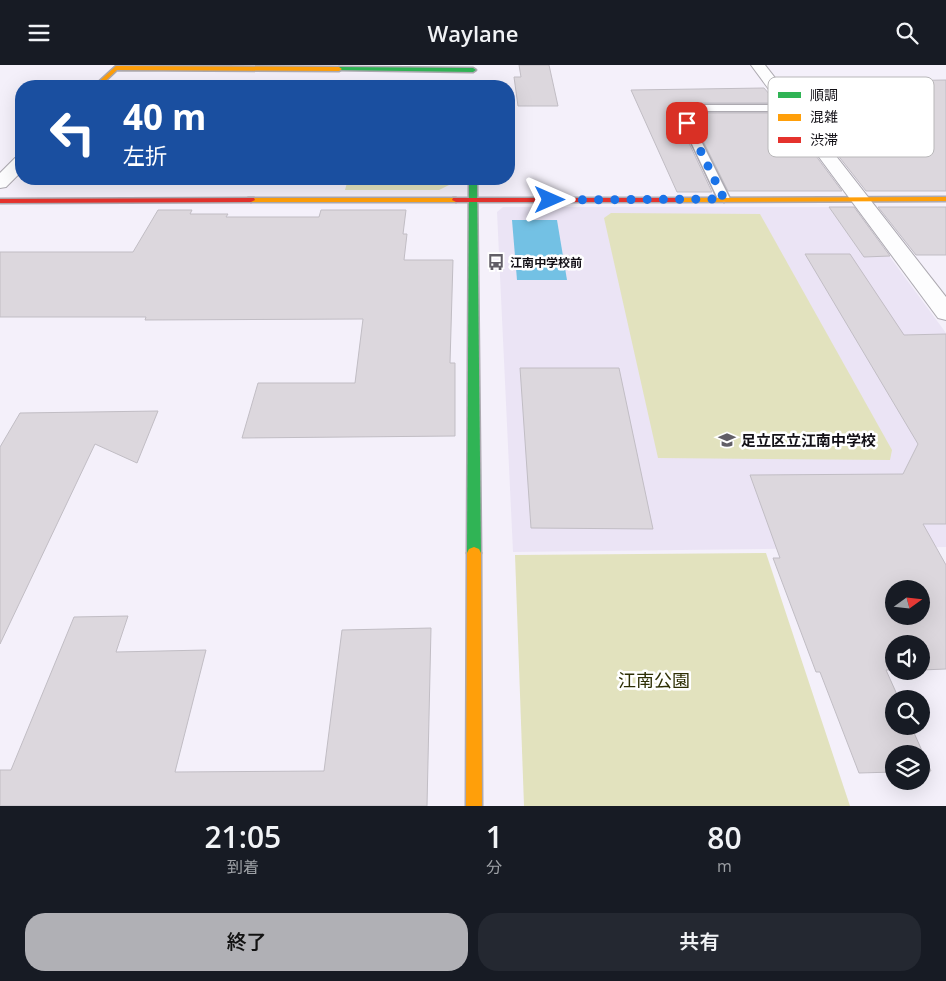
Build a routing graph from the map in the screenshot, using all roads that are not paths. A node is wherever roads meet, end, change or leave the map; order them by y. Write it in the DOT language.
graph roads {
  1 [pos="758,65"];
  2 [pos="473,71"];
  3 [pos="768,78"];
  4 [pos="103,80"];
  5 [pos="768,109"];
  6 [pos="827,157"];
  7 [pos="15,168"];
  8 [pos="0,183"];
  9 [pos="474,185"];
  10 [pos="724,199"];
  11 [pos="859,199"];
  12 [pos="946,199"];
  13 [pos="474,200"];
  14 [pos="0,201"];
  15 [pos="946,313"];
  16 [pos="474,806"];
  1 -- 3 [label="street"];
  2 -- 4 [label="street"];
  5 -- 10 [label="lane"];
  6 -- 11 [label="street"];
  7 -- 8 [label="street"];
  9 -- 13 [label="street"];
  10 -- 11 [label="street"];
  10 -- 13 [label="street"];
  11 -- 12 [label="street"];
  11 -- 15 [label="street"];
  13 -- 14 [label="street"];
  13 -- 16 [label="street"];
}
